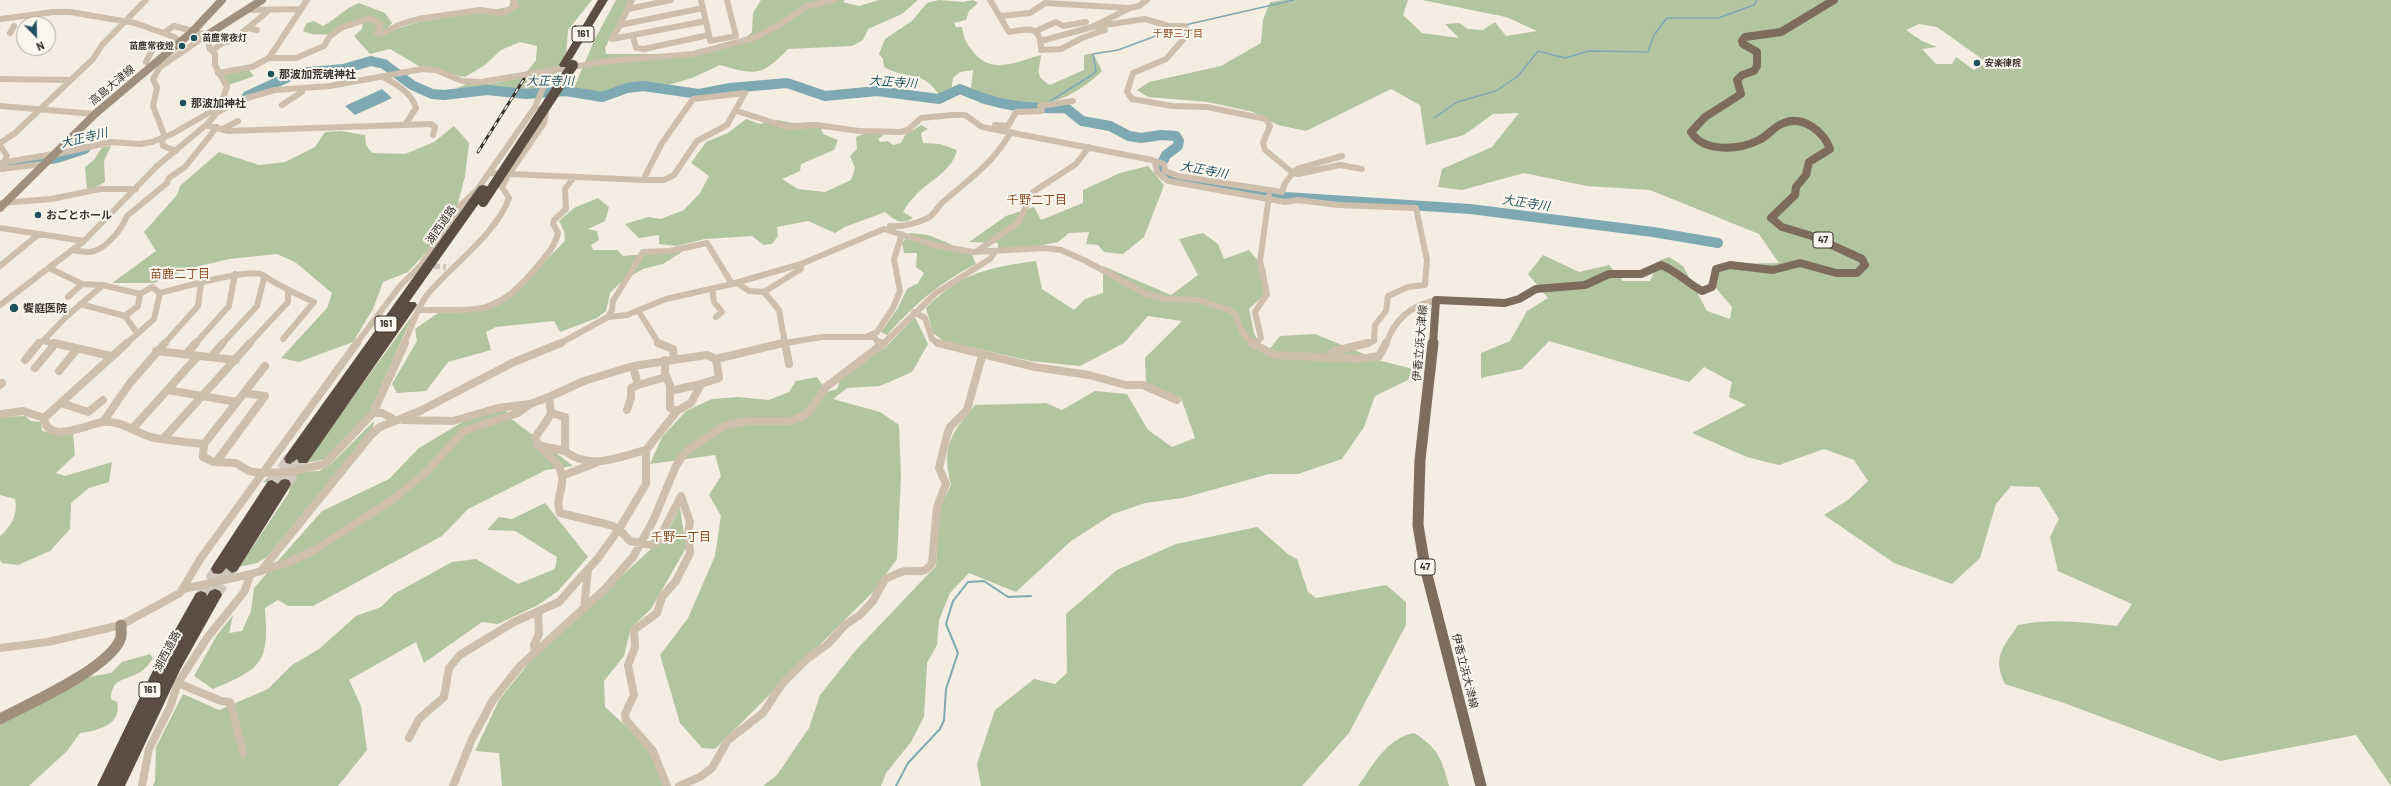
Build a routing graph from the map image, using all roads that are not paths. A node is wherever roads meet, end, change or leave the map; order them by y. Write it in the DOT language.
graph roads {
  1 [pos="146,0"];
  2 [pos="222,0"];
  3 [pos="260,0"];
  4 [pos="307,0"];
  5 [pos="514,0"];
  6 [pos="603,0"];
  7 [pos="611,0"];
  8 [pos="632,0"];
  9 [pos="671,0"];
  10 [pos="701,0"];
  11 [pos="727,0"];
  12 [pos="835,0"];
  13 [pos="990,0"];
  14 [pos="1147,0"];
  15 [pos="1834,0"];
  16 [pos="660,1"];
  17 [pos="1052,1"];
  18 [pos="703,8"];
  19 [pos="1130,8"];
  20 [pos="301,9"];
  21 [pos="628,9"];
  22 [pos="246,10"];
  23 [pos="267,12"];
  24 [pos="1001,16"];
  25 [pos="1,19"];
  26 [pos="706,21"];
  27 [pos="1086,22"];
  28 [pos="123,23"];
  29 [pos="620,24"];
  30 [pos="14,26"];
  31 [pos="1063,26"];
  32 [pos="1092,26"];
  33 [pos="248,28"];
  34 [pos="257,30"];
  35 [pos="1106,30"];
  36 [pos="1036,31"];
  37 [pos="10,32"];
  38 [pos="192,32"];
  39 [pos="1067,32"];
  40 [pos="163,34"];
  41 [pos="709,35"];
  42 [pos="207,36"];
  43 [pos="633,36"];
  44 [pos="1041,40"];
  45 [pos="710,41"];
  46 [pos="181,42"];
  47 [pos="155,45"];
  48 [pos="712,49"];
  49 [pos="212,51"];
  50 [pos="269,58"];
  51 [pos="146,62"];
  52 [pos="569,65"];
  53 [pos="550,72"];
  54 [pos="218,73"];
  55 [pos="0,75"];
  56 [pos="383,77"];
  57 [pos="71,80"];
  58 [pos="302,88"];
  59 [pos="1073,101"];
  60 [pos="282,105"];
  61 [pos="535,105"];
  62 [pos="0,106"];
  63 [pos="42,108"];
  64 [pos="218,109"];
  65 [pos="737,111"];
  66 [pos="95,114"];
  67 [pos="238,121"];
  68 [pos="979,124"];
  69 [pos="206,125"];
  70 [pos="405,125"];
  71 [pos="220,128"];
  72 [pos="1011,132"];
  73 [pos="433,135"];
  74 [pos="163,140"];
  75 [pos="0,144"];
  76 [pos="1089,147"];
  77 [pos="176,151"];
  78 [pos="1342,156"];
  79 [pos="50,158"];
  80 [pos="2,162"];
  81 [pos="1155,162"];
  82 [pos="0,169"];
  83 [pos="1362,169"];
  84 [pos="489,173"];
  85 [pos="1293,173"];
  86 [pos="508,174"];
  87 [pos="574,177"];
  88 [pos="643,180"];
  89 [pos="136,189"];
  90 [pos="1271,190"];
  91 [pos="1267,200"];
  92 [pos="2,204"];
  93 [pos="0,228"];
  94 [pos="880,229"];
  95 [pos="39,234"];
  96 [pos="902,234"];
  97 [pos="84,241"];
  98 [pos="72,250"];
  99 [pos="976,252"];
  100 [pos="994,253"];
  101 [pos="801,264"];
  102 [pos="0,266"];
  103 [pos="49,268"];
  104 [pos="235,274"];
  105 [pos="264,278"];
  106 [pos="201,282"];
  107 [pos="734,283"];
  108 [pos="82,284"];
  109 [pos="103,285"];
  110 [pos="712,289"];
  111 [pos="288,291"];
  112 [pos="764,292"];
  113 [pos="160,293"];
  114 [pos="140,294"];
  115 [pos="68,297"];
  116 [pos="1436,300"];
  117 [pos="80,304"];
  118 [pos="0,305"];
  119 [pos="419,310"];
  120 [pos="638,310"];
  121 [pos="914,312"];
  122 [pos="125,316"];
  123 [pos="608,317"];
  124 [pos="716,317"];
  125 [pos="137,333"];
  126 [pos="859,337"];
  127 [pos="284,338"];
  128 [pos="43,341"];
  129 [pos="785,343"];
  130 [pos="55,344"];
  131 [pos="1254,345"];
  132 [pos="881,346"];
  133 [pos="77,349"];
  134 [pos="156,351"];
  135 [pos="186,354"];
  136 [pos="111,356"];
  137 [pos="198,356"];
  138 [pos="982,356"];
  139 [pos="211,357"];
  140 [pos="1325,358"];
  141 [pos="674,359"];
  142 [pos="716,359"];
  143 [pos="25,360"];
  144 [pos="236,360"];
  145 [pos="665,360"];
  146 [pos="789,364"];
  147 [pos="265,366"];
  148 [pos="633,366"];
  149 [pos="35,368"];
  150 [pos="59,371"];
  151 [pos="666,377"];
  152 [pos="701,384"];
  153 [pos="638,385"];
  154 [pos="168,390"];
  155 [pos="670,391"];
  156 [pos="244,393"];
  157 [pos="203,395"];
  158 [pos="549,396"];
  159 [pos="103,400"];
  160 [pos="1177,400"];
  161 [pos="237,402"];
  162 [pos="61,403"];
  163 [pos="530,404"];
  164 [pos="627,410"];
  165 [pos="677,411"];
  166 [pos="373,413"];
  167 [pos="551,413"];
  168 [pos="0,414"];
  169 [pos="44,418"];
  170 [pos="401,420"];
  171 [pos="103,422"];
  172 [pos="393,422"];
  173 [pos="133,428"];
  174 [pos="164,438"];
  175 [pos="204,444"];
  176 [pos="537,445"];
  177 [pos="646,450"];
  178 [pos="565,451"];
  179 [pos="290,459"];
  180 [pos="303,459"];
  181 [pos="216,462"];
  182 [pos="598,462"];
  183 [pos="262,473"];
  184 [pos="562,476"];
  185 [pos="285,484"];
  186 [pos="272,485"];
  187 [pos="619,529"];
  188 [pos="641,544"];
  189 [pos="232,567"];
  190 [pos="218,569"];
  191 [pos="588,570"];
  192 [pos="261,571"];
  193 [pos="251,574"];
  194 [pos="183,590"];
  195 [pos="584,608"];
  196 [pos="538,612"];
  197 [pos="121,625"];
  198 [pos="0,648"];
  199 [pos="535,651"];
  200 [pos="178,683"];
  201 [pos="150,715"];
  202 [pos="0,719"];
  203 [pos="409,738"];
  204 [pos="125,740"];
  205 [pos="243,753"];
  206 [pos="100,786"];
  207 [pos="104,786"];
  208 [pos="117,786"];
  209 [pos="124,786"];
  210 [pos="142,786"];
  211 [pos="453,786"];
  212 [pos="667,786"];
  213 [pos="679,786"];
  214 [pos="1480,786"];
  1 -- 28 [label="street"];
  2 -- 38 [label="main road, 高島大津線"];
  3 -- 22 [label="main road"];
  4 -- 20 [label="street"];
  5 -- 50 [label="street"];
  6 -- 52 [label="highway, 湖西道路 / 161"];
  7 -- 52 [label="highway, 湖西道路 / 161"];
  8 -- 21 [label="street"];
  9 -- 16 [label="street"];
  10 -- 18 [label="street"];
  11 -- 45 [label="street"];
  12 -- 48 [label="street"];
  13 -- 24 [label="street"];
  14 -- 19 [label="street"];
  15 -- 116 [label="main road, 伊香立浜大津線 / 47"];
  16 -- 21 [label="street"];
  17 -- 19 [label="street"];
  17 -- 24 [label="street"];
  18 -- 26 [label="street"];
  18 -- 29 [label="street"];
  19 -- 32 [label="street"];
  20 -- 23 [label="street"];
  20 -- 50 [label="street"];
  21 -- 29 [label="street"];
  22 -- 23 [label="street"];
  22 -- 42 [label="main road"];
  23 -- 33 [label="street"];
  24 -- 36 [label="street"];
  25 -- 28 [label="street"];
  26 -- 41 [label="street"];
  26 -- 43 [label="street"];
  27 -- 31 [label="street"];
  28 -- 40 [label="street"];
  28 -- 57 [label="street"];
  29 -- 43 [label="street"];
  30 -- 37 [label="street"];
  31 -- 36 [label="street"];
  31 -- 39 [label="street"];
  32 -- 39 [label="street"];
  32 -- 85 [label="street"];
  33 -- 34 [label="street"];
  33 -- 49 [label="street"];
  35 -- 44 [label="street"];
  36 -- 44 [label="street"];
  38 -- 40 [label="street"];
  38 -- 42 [label="street"];
  38 -- 46 [label="main road, 高島大津線"];
  39 -- 44 [label="street"];
  40 -- 46 [label="street"];
  41 -- 43 [label="street"];
  41 -- 45 [label="street"];
  42 -- 49 [label="street"];
  42 -- 74 [label="street"];
  45 -- 48 [label="street"];
  46 -- 66 [label="main road, 高島大津線"];
  47 -- 51 [label="street"];
  48 -- 53 [label="street"];
  49 -- 54 [label="street"];
  50 -- 54 [label="street"];
  52 -- 179 [label="highway, 湖西道路 / 161"];
  52 -- 180 [label="highway, 湖西道路 / 161, bridge"];
  53 -- 56 [label="street"];
  53 -- 61 [label="street"];
  54 -- 64 [label="street"];
  55 -- 57 [label="street"];
  56 -- 58 [label="street"];
  56 -- 70 [label="street"];
  57 -- 63 [label="street"];
  58 -- 60 [label="street"];
  58 -- 64 [label="street"];
  59 -- 68 [label="street"];
  61 -- 84 [label="street"];
  61 -- 86 [label="street"];
  62 -- 63 [label="street"];
  63 -- 66 [label="street"];
  63 -- 75 [label="street"];
  64 -- 69 [label="street"];
  64 -- 74 [label="street"];
  65 -- 68 [label="street"];
  65 -- 88 [label="street"];
  65 -- 88 [label="street"];
  66 -- 79 [label="main road, 高島大津線"];
  67 -- 71 [label="street"];
  68 -- 72 [label="street"];
  69 -- 71 [label="street"];
  69 -- 77 [label="street"];
  70 -- 71 [label="street"];
  70 -- 73 [label="street"];
  71 -- 98 [label="street"];
  72 -- 76 [label="street"];
  72 -- 94 [label="street"];
  74 -- 77 [label="street"];
  74 -- 79 [label="street"];
  75 -- 80 [label="street"];
  76 -- 81 [label="street"];
  76 -- 99 [label="street"];
  77 -- 89 [label="street"];
  78 -- 85 [label="street"];
  79 -- 80 [label="street"];
  79 -- 82 [label="street"];
  79 -- 92 [label="main road, 高島大津線"];
  81 -- 90 [label="street"];
  81 -- 91 [label="street"];
  83 -- 85 [label="street"];
  84 -- 86 [label="street"];
  84 -- 183 [label="street"];
  85 -- 90 [label="street"];
  86 -- 87 [label="street"];
  86 -- 119 [label="street"];
  87 -- 88 [label="street"];
  87 -- 119 [label="street"];
  89 -- 92 [label="street"];
  89 -- 97 [label="street"];
  90 -- 91 [label="street"];
  91 -- 131 [label="street"];
  91 -- 140 [label="street"];
  93 -- 95 [label="street"];
  94 -- 96 [label="street"];
  94 -- 101 [label="street"];
  95 -- 97 [label="street"];
  95 -- 102 [label="street"];
  96 -- 99 [label="street"];
  96 -- 126 [label="street"];
  97 -- 98 [label="street"];
  98 -- 103 [label="street"];
  99 -- 100 [label="street"];
  100 -- 121 [label="street"];
  100 -- 131 [label="street"];
  101 -- 107 [label="street"];
  101 -- 112 [label="street"];
  103 -- 108 [label="street"];
  103 -- 118 [label="street"];
  104 -- 105 [label="street"];
  104 -- 106 [label="street"];
  104 -- 135 [label="street"];
  105 -- 111 [label="street"];
  105 -- 139 [label="street"];
  106 -- 113 [label="street"];
  106 -- 134 [label="street"];
  107 -- 110 [label="street"];
  107 -- 112 [label="street"];
  107 -- 123 [label="street"];
  108 -- 109 [label="street"];
  108 -- 115 [label="street"];
  109 -- 114 [label="street"];
  109 -- 117 [label="street"];
  110 -- 120 [label="street"];
  110 -- 124 [label="street"];
  111 -- 127 [label="street"];
  111 -- 144 [label="street"];
  112 -- 129 [label="street"];
  113 -- 114 [label="street"];
  113 -- 125 [label="street"];
  114 -- 122 [label="street"];
  116 -- 140 [label="street"];
  116 -- 214 [label="main road, 伊香立浜大津線 / 47"];
  117 -- 122 [label="street"];
  117 -- 128 [label="street"];
  119 -- 166 [label="street"];
  120 -- 123 [label="street"];
  120 -- 141 [label="street"];
  121 -- 132 [label="street"];
  121 -- 138 [label="street"];
  122 -- 125 [label="street"];
  123 -- 170 [label="street"];
  125 -- 136 [label="street"];
  126 -- 129 [label="street"];
  126 -- 132 [label="street"];
  128 -- 130 [label="street"];
  128 -- 143 [label="street"];
  129 -- 142 [label="street"];
  129 -- 146 [label="street"];
  130 -- 133 [label="street"];
  130 -- 149 [label="street"];
  131 -- 140 [label="street"];
  132 -- 188 [label="street"];
  133 -- 136 [label="street"];
  133 -- 150 [label="street"];
  134 -- 135 [label="street"];
  134 -- 171 [label="street"];
  135 -- 137 [label="street"];
  136 -- 162 [label="street"];
  137 -- 139 [label="street"];
  137 -- 154 [label="street"];
  138 -- 160 [label="street"];
  138 -- 213 [label="street"];
  139 -- 144 [label="street"];
  141 -- 142 [label="street"];
  141 -- 145 [label="street"];
  142 -- 152 [label="street"];
  144 -- 157 [label="street"];
  145 -- 148 [label="street"];
  145 -- 151 [label="street"];
  147 -- 156 [label="street"];
  148 -- 153 [label="street"];
  148 -- 158 [label="street"];
  151 -- 153 [label="street"];
  151 -- 155 [label="street"];
  152 -- 155 [label="street"];
  152 -- 165 [label="street"];
  153 -- 164 [label="street"];
  154 -- 157 [label="street"];
  154 -- 173 [label="street"];
  155 -- 165 [label="street"];
  156 -- 161 [label="street"];
  156 -- 181 [label="street"];
  157 -- 161 [label="street"];
  157 -- 174 [label="street"];
  158 -- 163 [label="street"];
  158 -- 167 [label="street"];
  159 -- 162 [label="street"];
  161 -- 175 [label="street"];
  162 -- 169 [label="street"];
  163 -- 170 [label="street"];
  163 -- 192 [label="street"];
  165 -- 177 [label="street"];
  166 -- 172 [label="street"];
  166 -- 183 [label="street"];
  167 -- 176 [label="street"];
  167 -- 178 [label="street"];
  168 -- 169 [label="street"];
  169 -- 171 [label="street"];
  170 -- 172 [label="street"];
  171 -- 173 [label="street"];
  172 -- 192 [label="street"];
  173 -- 174 [label="street"];
  174 -- 175 [label="street"];
  175 -- 181 [label="street"];
  176 -- 178 [label="street"];
  176 -- 184 [label="street"];
  177 -- 182 [label="street"];
  177 -- 187 [label="street"];
  178 -- 182 [label="street"];
  181 -- 183 [label="street"];
  182 -- 184 [label="street"];
  183 -- 194 [label="street"];
  184 -- 187 [label="street"];
  185 -- 189 [label="highway"];
  186 -- 190 [label="highway"];
  187 -- 188 [label="street"];
  187 -- 191 [label="street"];
  188 -- 195 [label="street"];
  188 -- 212 [label="street"];
  191 -- 195 [label="street"];
  191 -- 196 [label="street"];
  192 -- 193 [label="street"];
  193 -- 194 [label="street"];
  193 -- 200 [label="street"];
  194 -- 197 [label="street"];
  195 -- 199 [label="street"];
  196 -- 199 [label="street"];
  196 -- 203 [label="street"];
  197 -- 198 [label="street"];
  197 -- 202 [label="main road"];
  199 -- 211 [label="street"];
  200 -- 205 [label="street"];
  200 -- 210 [label="street"];
  201 -- 204 [label="highway, 湖西道路 / 161"];
  201 -- 208 [label="highway, 湖西道路 / 161"];
  201 -- 209 [label="highway"];
  204 -- 206 [label="highway"];
  204 -- 207 [label="highway, 湖西道路 / 161"];
}
